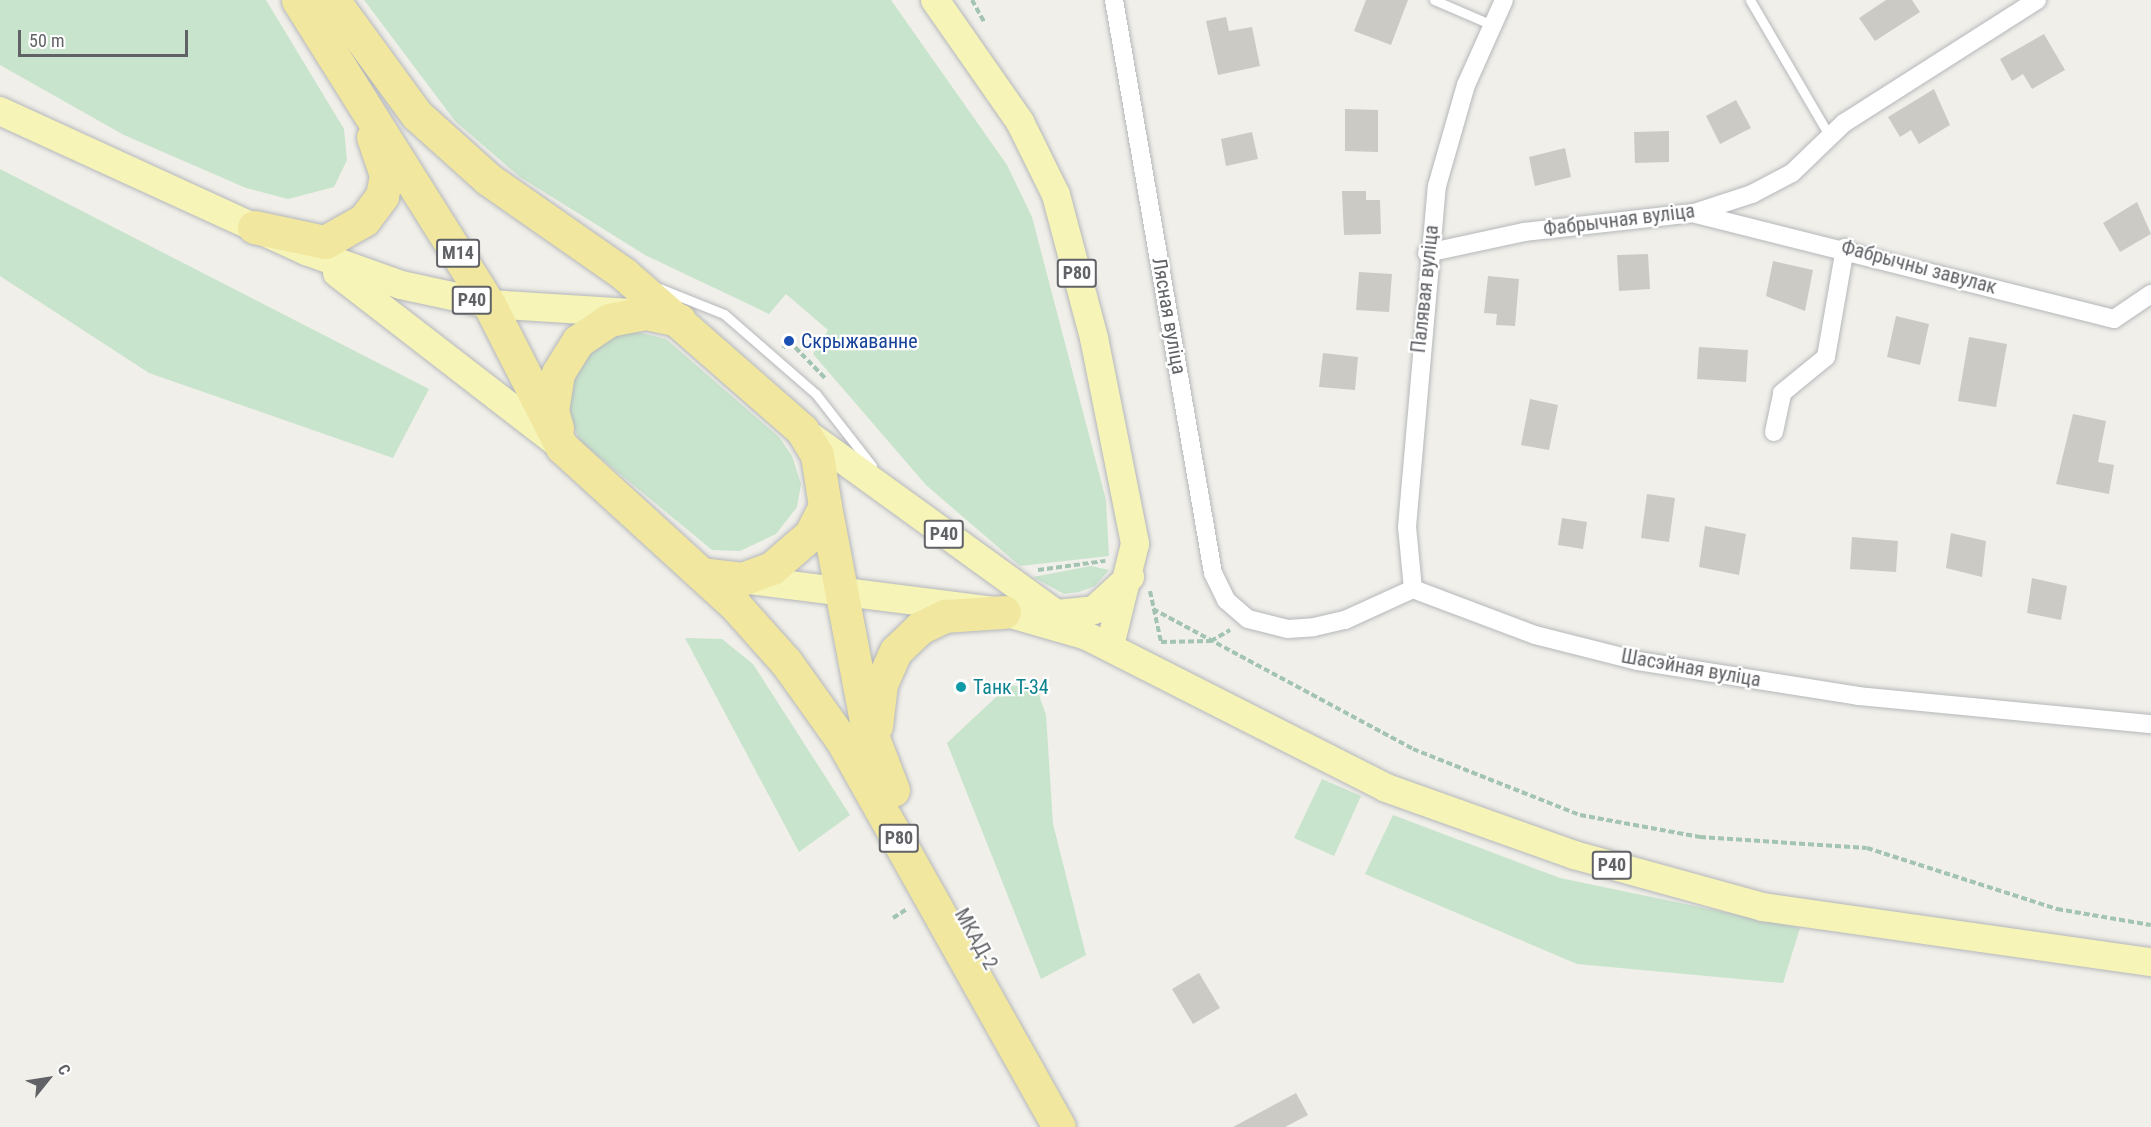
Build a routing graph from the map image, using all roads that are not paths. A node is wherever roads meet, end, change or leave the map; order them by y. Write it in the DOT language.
graph roads {
  1 [pos="298,0"];
  2 [pos="333,0"];
  3 [pos="935,0"];
  4 [pos="1114,0"];
  5 [pos="1434,0"];
  6 [pos="1504,0"];
  7 [pos="1750,0"];
  8 [pos="2037,0"];
  9 [pos="1492,25"];
  10 [pos="342,67"];
  11 [pos="0,111"];
  12 [pos="1829,135"];
  13 [pos="1694,213"];
  14 [pos="254,227"];
  15 [pos="1845,248"];
  16 [pos="306,251"];
  17 [pos="1427,254"];
  18 [pos="624,274"];
  19 [pos="2147,302"];
  20 [pos="489,304"];
  21 [pos="646,313"];
  22 [pos="681,321"];
  23 [pos="802,430"];
  24 [pos="1774,432"];
  25 [pos="562,447"];
  26 [pos="901,504"];
  27 [pos="825,506"];
  28 [pos="1131,573"];
  29 [pos="704,574"];
  30 [pos="742,579"];
  31 [pos="839,589"];
  32 [pos="1413,589"];
  33 [pos="1004,612"];
  34 [pos="1056,614"];
  35 [pos="1099,641"];
  36 [pos="2151,724"];
  37 [pos="874,749"];
  38 [pos="2151,962"];
  39 [pos="1059,1127"];
  40 [pos="1080,1127"];
  1 -- 10 [label="highway, М14"];
  2 -- 18 [label="highway"];
  3 -- 28 [label="main road, Р80"];
  4 -- 32 [label="street, Лясная вуліца"];
  5 -- 9 [label="lane"];
  6 -- 9 [label="street, Палявая вуліца"];
  7 -- 12 [label="lane"];
  8 -- 12 [label="street, Фабрычная вуліца"];
  9 -- 17 [label="street, Палявая вуліца"];
  10 -- 14 [label="highway, Р40"];
  10 -- 20 [label="highway, М14"];
  11 -- 14 [label="main road, Р40"];
  12 -- 13 [label="street, Фабрычная вуліца"];
  13 -- 15 [label="street, Фабрычны завулак"];
  13 -- 17 [label="street, Фабрычная вуліца"];
  14 -- 16 [label="main road, Р40"];
  15 -- 19 [label="street, Фабрычны завулак"];
  15 -- 24 [label="street"];
  16 -- 20 [label="main road, Р40"];
  16 -- 25 [label="main road, Р40"];
  17 -- 32 [label="street, Палявая вуліца"];
  18 -- 22 [label="highway"];
  18 -- 26 [label="lane"];
  20 -- 21 [label="main road, Р40"];
  20 -- 25 [label="highway, М14"];
  21 -- 22 [label="highway"];
  21 -- 25 [label="highway"];
  22 -- 23 [label="highway"];
  23 -- 26 [label="main road, Р40"];
  23 -- 27 [label="highway"];
  25 -- 29 [label="highway, М14"];
  26 -- 34 [label="main road, Р40"];
  27 -- 30 [label="highway"];
  27 -- 31 [label="highway, Р80"];
  28 -- 34 [label="main road"];
  28 -- 35 [label="main road, Р80"];
  29 -- 30 [label="highway"];
  29 -- 39 [label="highway, Р80"];
  30 -- 31 [label="main road, Р40"];
  31 -- 33 [label="main road, Р40"];
  31 -- 37 [label="highway, Р80"];
  32 -- 36 [label="street, Шасэйная вуліца"];
  33 -- 35 [label="main road, Р40"];
  33 -- 37 [label="highway"];
  34 -- 35 [label="main road, Р40"];
  35 -- 38 [label="main road, Р40"];
  37 -- 40 [label="highway, МКАД-2 / Р80"];
}
